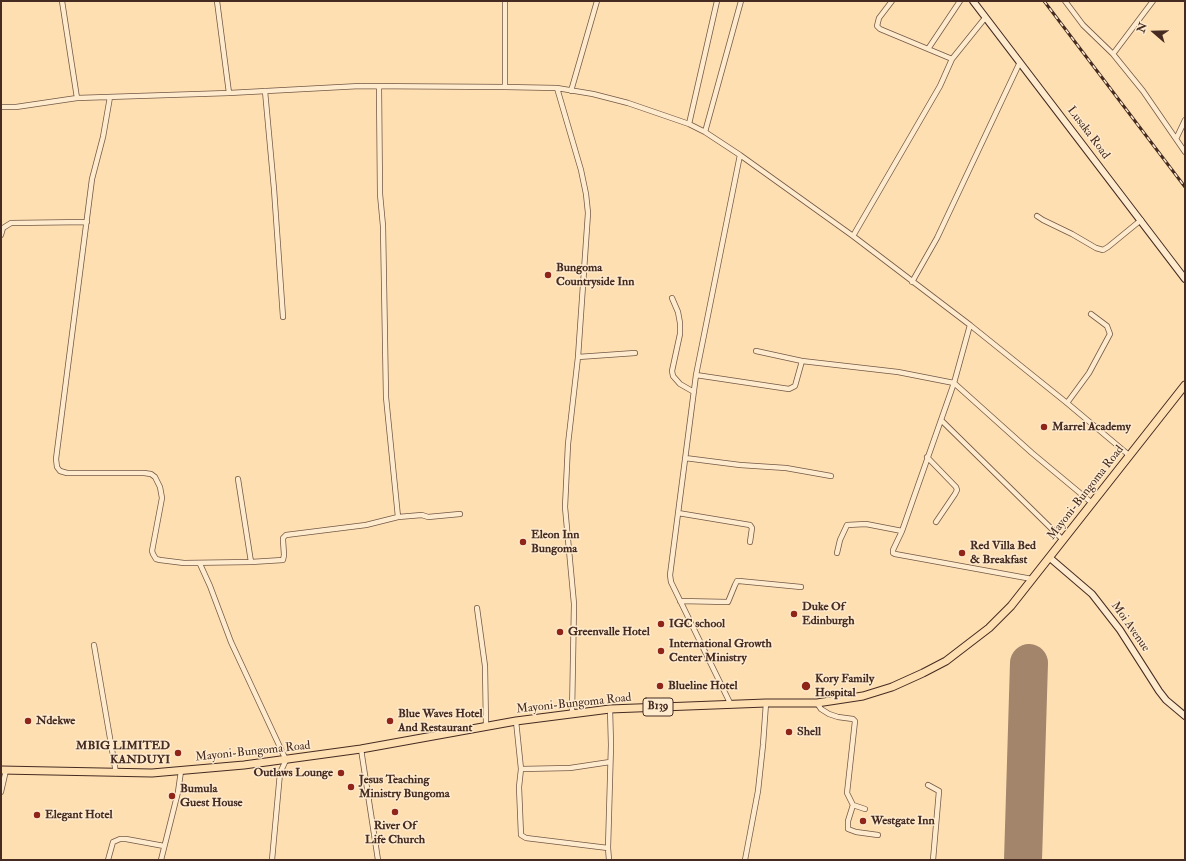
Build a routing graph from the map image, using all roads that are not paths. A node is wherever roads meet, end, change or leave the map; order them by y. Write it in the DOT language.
graph roads {
  1 [pos="62,1"];
  2 [pos="217,1"];
  3 [pos="505,1"];
  4 [pos="597,1"];
  5 [pos="717,1"];
  6 [pos="741,1"];
  7 [pos="892,1"];
  8 [pos="960,1"];
  9 [pos="973,1"];
  10 [pos="1065,1"];
  11 [pos="1153,1"];
  12 [pos="985,18"];
  13 [pos="928,49"];
  14 [pos="1113,54"];
  15 [pos="952,59"];
  16 [pos="1020,62"];
  17 [pos="379,87"];
  18 [pos="505,87"];
  19 [pos="557,88"];
  20 [pos="265,91"];
  21 [pos="571,91"];
  22 [pos="229,93"];
  23 [pos="110,97"];
  24 [pos="77,98"];
  25 [pos="1,107"];
  26 [pos="1185,120"];
  27 [pos="689,124"];
  28 [pos="705,132"];
  29 [pos="1176,139"];
  30 [pos="1185,152"];
  31 [pos="740,155"];
  32 [pos="1036,216"];
  33 [pos="1141,220"];
  34 [pos="87,222"];
  35 [pos="1,235"];
  36 [pos="853,236"];
  37 [pos="1185,279"];
  38 [pos="912,282"];
  39 [pos="672,298"];
  40 [pos="1091,314"];
  41 [pos="283,318"];
  42 [pos="970,325"];
  43 [pos="756,350"];
  44 [pos="635,353"];
  45 [pos="578,357"];
  46 [pos="802,361"];
  47 [pos="696,375"];
  48 [pos="954,383"];
  49 [pos="1185,385"];
  50 [pos="694,392"];
  51 [pos="1067,403"];
  52 [pos="941,420"];
  53 [pos="1130,456"];
  54 [pos="927,457"];
  55 [pos="685,458"];
  56 [pos="831,476"];
  57 [pos="238,479"];
  58 [pos="1092,503"];
  59 [pos="678,513"];
  60 [pos="460,514"];
  61 [pos="398,517"];
  62 [pos="936,522"];
  63 [pos="902,531"];
  64 [pos="1063,540"];
  65 [pos="750,542"];
  66 [pos="837,552"];
  67 [pos="1050,558"];
  68 [pos="251,562"];
  69 [pos="200,564"];
  70 [pos="1032,579"];
  71 [pos="801,587"];
  72 [pos="680,600"];
  73 [pos="478,608"];
  74 [pos="94,645"];
  75 [pos="766,703"];
  76 [pos="817,703"];
  77 [pos="731,704"];
  78 [pos="610,709"];
  79 [pos="572,714"];
  80 [pos="1185,716"];
  81 [pos="516,721"];
  82 [pos="486,726"];
  83 [pos="361,750"];
  84 [pos="286,760"];
  85 [pos="610,762"];
  86 [pos="521,769"];
  87 [pos="4,770"];
  88 [pos="181,771"];
  89 [pos="116,773"];
  90 [pos="928,785"];
  91 [pos="1,792"];
  92 [pos="853,804"];
  93 [pos="865,809"];
  94 [pos="878,835"];
  95 [pos="164,846"];
  96 [pos="608,848"];
  97 [pos="108,860"];
  98 [pos="161,860"];
  99 [pos="272,860"];
  100 [pos="378,860"];
  101 [pos="609,860"];
  102 [pos="745,860"];
  103 [pos="933,860"];
  1 -- 24 [label="street"];
  2 -- 22 [label="street"];
  3 -- 18 [label="street"];
  4 -- 21 [label="street"];
  5 -- 27 [label="street"];
  6 -- 28 [label="street"];
  7 -- 13 [label="street"];
  8 -- 13 [label="street"];
  9 -- 12 [label="street, Lusaka Road"];
  10 -- 14 [label="street"];
  11 -- 14 [label="street"];
  12 -- 15 [label="street"];
  12 -- 16 [label="street, Lusaka Road"];
  13 -- 15 [label="street"];
  14 -- 29 [label="street"];
  15 -- 36 [label="street"];
  16 -- 33 [label="street, Lusaka Road"];
  16 -- 38 [label="street"];
  17 -- 18 [label="street"];
  17 -- 20 [label="street"];
  17 -- 61 [label="street"];
  18 -- 19 [label="street"];
  19 -- 21 [label="street"];
  19 -- 45 [label="street"];
  20 -- 22 [label="street"];
  20 -- 41 [label="street"];
  21 -- 27 [label="street"];
  22 -- 23 [label="street"];
  23 -- 24 [label="street"];
  23 -- 34 [label="street"];
  24 -- 25 [label="street"];
  26 -- 29 [label="street"];
  27 -- 28 [label="street"];
  28 -- 31 [label="street"];
  29 -- 30 [label="street"];
  31 -- 36 [label="street"];
  31 -- 47 [label="street"];
  32 -- 33 [label="street"];
  33 -- 37 [label="street, Lusaka Road"];
  34 -- 35 [label="street"];
  34 -- 69 [label="street"];
  36 -- 38 [label="street"];
  38 -- 42 [label="street"];
  39 -- 50 [label="street"];
  40 -- 51 [label="street"];
  42 -- 48 [label="street"];
  42 -- 51 [label="street"];
  43 -- 46 [label="street"];
  44 -- 45 [label="street"];
  45 -- 79 [label="street"];
  46 -- 47 [label="street"];
  46 -- 48 [label="street"];
  47 -- 50 [label="street"];
  48 -- 52 [label="street"];
  48 -- 58 [label="street"];
  49 -- 53 [label="main road, Mayoni-Bungoma Road / B139"];
  50 -- 55 [label="street"];
  51 -- 53 [label="street"];
  52 -- 54 [label="street"];
  52 -- 64 [label="street"];
  53 -- 58 [label="main road, Mayoni-Bungoma Road / B139"];
  54 -- 62 [label="street"];
  54 -- 63 [label="street"];
  55 -- 56 [label="street"];
  55 -- 59 [label="street"];
  57 -- 68 [label="street"];
  58 -- 64 [label="main road, Mayoni-Bungoma Road / B139"];
  59 -- 65 [label="street"];
  59 -- 72 [label="street"];
  60 -- 61 [label="street"];
  61 -- 68 [label="street"];
  63 -- 66 [label="street"];
  63 -- 70 [label="street"];
  64 -- 67 [label="main road, Mayoni-Bungoma Road / B139"];
  67 -- 70 [label="main road, Mayoni-Bungoma Road / B139"];
  67 -- 80 [label="street, Moi Avenue"];
  68 -- 69 [label="street"];
  69 -- 84 [label="street"];
  70 -- 76 [label="main road, Mayoni-Bungoma Road / B139"];
  71 -- 72 [label="street"];
  72 -- 77 [label="street"];
  73 -- 82 [label="street"];
  74 -- 89 [label="street"];
  75 -- 76 [label="main road, Mayoni-Bungoma Road / B139"];
  75 -- 77 [label="main road, Mayoni-Bungoma Road / B139"];
  75 -- 102 [label="street"];
  76 -- 92 [label="street"];
  77 -- 78 [label="main road, Mayoni-Bungoma Road / B139"];
  78 -- 79 [label="main road, Mayoni-Bungoma Road / B139"];
  78 -- 85 [label="street"];
  79 -- 81 [label="main road, Mayoni-Bungoma Road / B139"];
  81 -- 82 [label="main road, Mayoni-Bungoma Road / B139"];
  81 -- 86 [label="street"];
  82 -- 83 [label="main road, Mayoni-Bungoma Road / B139"];
  83 -- 84 [label="main road, Mayoni-Bungoma Road / B139"];
  83 -- 100 [label="street"];
  84 -- 88 [label="main road, Mayoni-Bungoma Road / B139"];
  84 -- 99 [label="street"];
  85 -- 86 [label="street"];
  85 -- 96 [label="street"];
  86 -- 96 [label="street"];
  87 -- 89 [label="main road, Mayoni-Bungoma Road / B139"];
  87 -- 91 [label="street"];
  88 -- 89 [label="main road, Mayoni-Bungoma Road / B139"];
  88 -- 95 [label="street"];
  90 -- 103 [label="street"];
  92 -- 93 [label="street"];
  92 -- 94 [label="street"];
  95 -- 97 [label="street"];
  95 -- 98 [label="street"];
  96 -- 101 [label="street"];
}
